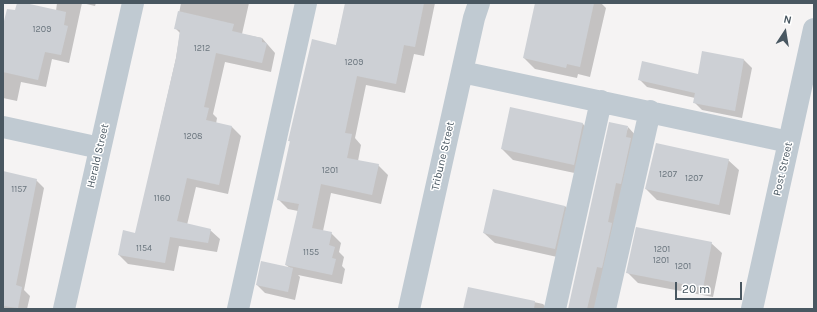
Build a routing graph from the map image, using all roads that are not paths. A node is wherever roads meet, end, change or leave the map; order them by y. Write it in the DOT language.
graph roads {
  1 [pos="133,3"];
  2 [pos="306,3"];
  3 [pos="479,3"];
  4 [pos="814,29"];
  5 [pos="462,72"];
  6 [pos="601,101"];
  7 [pos="650,111"];
  8 [pos="3,127"];
  9 [pos="789,142"];
  10 [pos="100,148"];
  11 [pos="64,309"];
  12 [pos="238,309"];
  13 [pos="409,309"];
  14 [pos="556,309"];
  15 [pos="605,309"];
  16 [pos="752,309"];
  1 -- 10 [label="street, Herald Street"];
  2 -- 12 [label="street"];
  3 -- 5 [label="street, Tribune Street"];
  4 -- 9 [label="street, Post Street"];
  5 -- 6 [label="street"];
  5 -- 13 [label="street, Tribune Street"];
  6 -- 7 [label="street"];
  6 -- 14 [label="street"];
  7 -- 9 [label="street"];
  7 -- 15 [label="street"];
  8 -- 10 [label="street"];
  9 -- 16 [label="street, Post Street"];
  10 -- 11 [label="street, Herald Street"];
}
